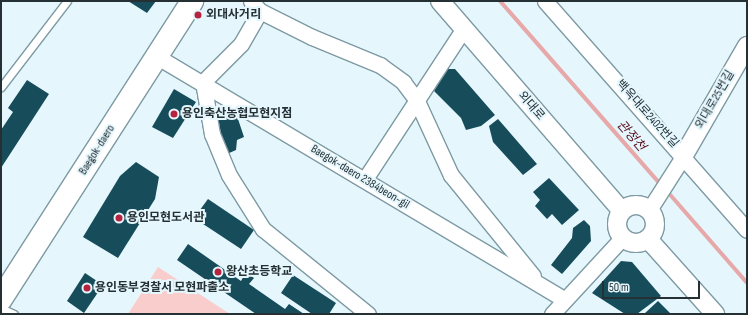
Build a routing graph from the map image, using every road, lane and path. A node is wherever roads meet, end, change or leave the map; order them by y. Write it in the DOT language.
graph roads {
  1 [pos="67,1"];
  2 [pos="192,1"];
  3 [pos="440,1"];
  4 [pos="544,1"];
  5 [pos="256,6"];
  6 [pos="464,28"];
  7 [pos="747,46"];
  8 [pos="156,56"];
  9 [pos="202,82"];
  10 [pos="1,86"];
  11 [pos="416,99"];
  12 [pos="684,155"];
  13 [pos="364,179"];
  14 [pos="651,208"];
  15 [pos="622,211"];
  16 [pos="747,230"];
  17 [pos="623,237"];
  18 [pos="648,239"];
  19 [pos="541,285"];
  20 [pos="1,298"];
  21 [pos="564,300"];
  22 [pos="1,308"];
  23 [pos="14,314"];
  24 [pos="368,314"];
  25 [pos="552,314"];
  26 [pos="715,314"];
  1 -- 10 [label="lane"];
  2 -- 8 [label="main road, Baegok-daero"];
  3 -- 6 [label="street, 외대로"];
  4 -- 12 [label="street, 백옥대로2402번길"];
  5 -- 9 [label="street"];
  5 -- 11 [label="street"];
  6 -- 11 [label="street"];
  6 -- 15 [label="street, 외대로"];
  7 -- 12 [label="street, 외대로25번길"];
  8 -- 9 [label="street, Baegok-daero 2384beon-gil"];
  8 -- 20 [label="main road, Baegok-daero"];
  9 -- 13 [label="street, Baegok-daero 2384beon-gil"];
  9 -- 24 [label="street"];
  11 -- 13 [label="street"];
  11 -- 19 [label="street"];
  12 -- 14 [label="street"];
  12 -- 16 [label="street, 백옥대로2402번길"];
  13 -- 19 [label="street, Baegok-daero 2384beon-gil"];
  14 -- 15 [label="street"];
  14 -- 18 [label="street"];
  15 -- 17 [label="street"];
  17 -- 18 [label="street"];
  17 -- 21 [label="street"];
  18 -- 26 [label="street"];
  19 -- 21 [label="street, Baegok-daero 2384beon-gil"];
  21 -- 25 [label="street"];
  22 -- 23 [label="lane"];
}
